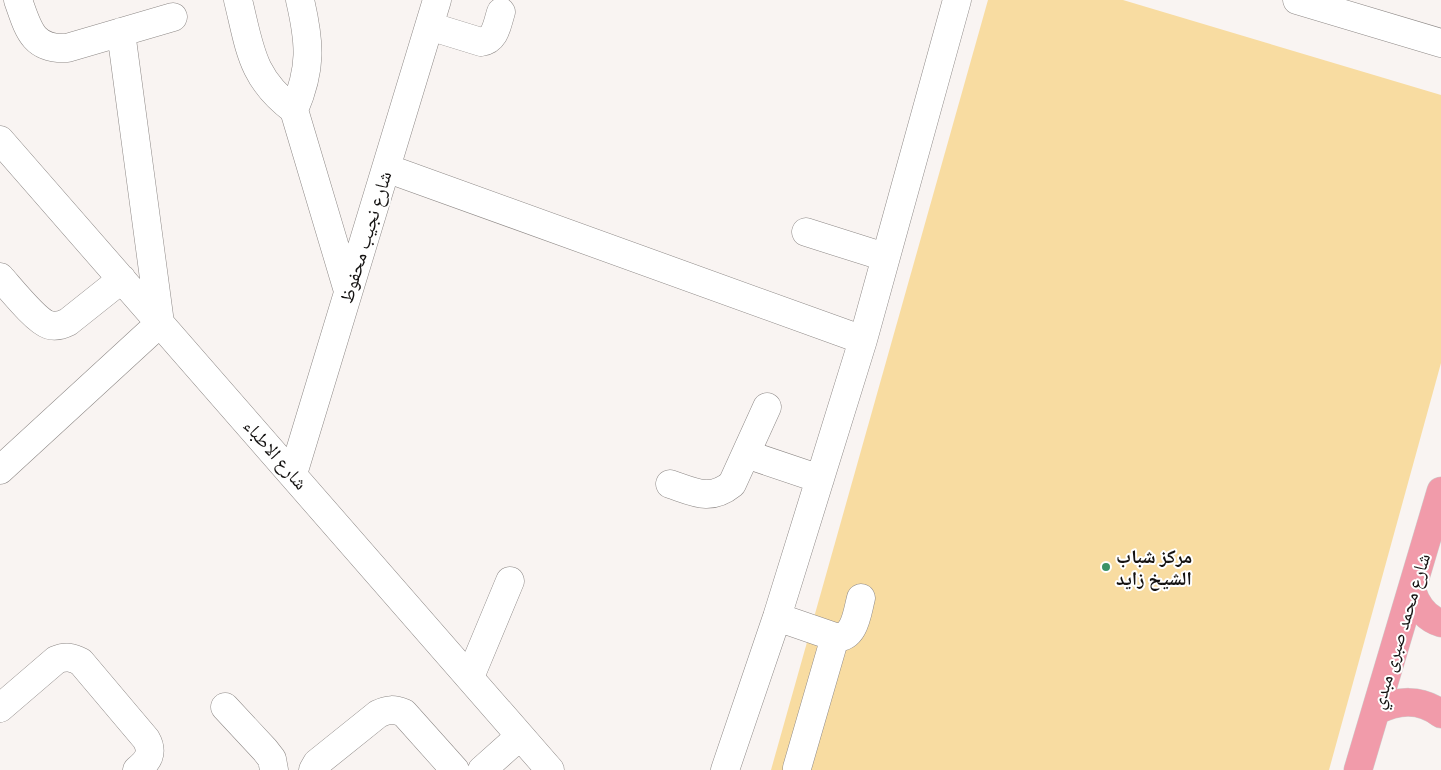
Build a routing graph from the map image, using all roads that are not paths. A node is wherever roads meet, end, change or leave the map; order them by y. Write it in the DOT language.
graph roads {
  1 [pos="6,0"];
  2 [pos="19,0"];
  3 [pos="238,0"];
  4 [pos="300,0"];
  5 [pos="437,0"];
  6 [pos="957,0"];
  7 [pos="1297,0"];
  8 [pos="501,12"];
  9 [pos="173,17"];
  10 [pos="429,26"];
  11 [pos="121,32"];
  12 [pos="1441,43"];
  13 [pos="294,110"];
  14 [pos="0,140"];
  15 [pos="386,168"];
  16 [pos="806,232"];
  17 [pos="885,257"];
  18 [pos="0,277"];
  19 [pos="122,278"];
  20 [pos="348,291"];
  21 [pos="160,323"];
  22 [pos="863,340"];
  23 [pos="767,407"];
  24 [pos="746,454"];
  25 [pos="0,470"];
  26 [pos="293,474"];
  27 [pos="820,479"];
  28 [pos="670,484"];
  29 [pos="1441,491"];
  30 [pos="510,581"];
  31 [pos="1412,591"];
  32 [pos="861,598"];
  33 [pos="777,618"];
  34 [pos="1441,623"];
  35 [pos="835,637"];
  36 [pos="470,677"];
  37 [pos="225,707"];
  38 [pos="0,708"];
  39 [pos="1376,711"];
  40 [pos="1441,714"];
  41 [pos="520,736"];
  42 [pos="797,768"];
  43 [pos="137,770"];
  44 [pos="274,770"];
  45 [pos="314,770"];
  46 [pos="455,770"];
  47 [pos="482,770"];
  48 [pos="550,770"];
  49 [pos="725,770"];
  50 [pos="1358,770"];
  1 -- 2 [label="street"];
  2 -- 11 [label="street"];
  3 -- 13 [label="street"];
  4 -- 13 [label="street"];
  5 -- 10 [label="street, شارع نجيب محفوظ"];
  6 -- 17 [label="street"];
  7 -- 12 [label="street"];
  8 -- 10 [label="street"];
  9 -- 11 [label="street"];
  10 -- 15 [label="street, شارع نجيب محفوظ"];
  11 -- 21 [label="street"];
  13 -- 20 [label="street"];
  14 -- 19 [label="street, شارع الاطباء"];
  15 -- 20 [label="street, شارع نجيب محفوظ"];
  15 -- 22 [label="street"];
  16 -- 17 [label="street"];
  17 -- 22 [label="street"];
  18 -- 19 [label="street"];
  19 -- 21 [label="street, شارع الاطباء"];
  20 -- 26 [label="street, شارع نجيب محفوظ"];
  21 -- 25 [label="street"];
  21 -- 26 [label="street, شارع الاطباء"];
  22 -- 27 [label="street"];
  23 -- 24 [label="street"];
  24 -- 27 [label="street"];
  24 -- 28 [label="street"];
  26 -- 36 [label="street, شارع الاطباء"];
  27 -- 33 [label="street"];
  29 -- 31 [label="main road, شارع محمد صبرى مبدي"];
  30 -- 36 [label="street"];
  31 -- 34 [label="main road"];
  31 -- 39 [label="main road, شارع محمد صبرى مبدي"];
  32 -- 35 [label="street"];
  33 -- 35 [label="street"];
  33 -- 49 [label="street"];
  35 -- 42 [label="street"];
  36 -- 41 [label="street, شارع الاطباء"];
  37 -- 44 [label="street"];
  38 -- 43 [label="street"];
  39 -- 40 [label="main road"];
  39 -- 50 [label="main road, شارع محمد صبرى مبدي"];
  41 -- 47 [label="street"];
  41 -- 48 [label="street, شارع الاطباء"];
  45 -- 46 [label="street"];
}
